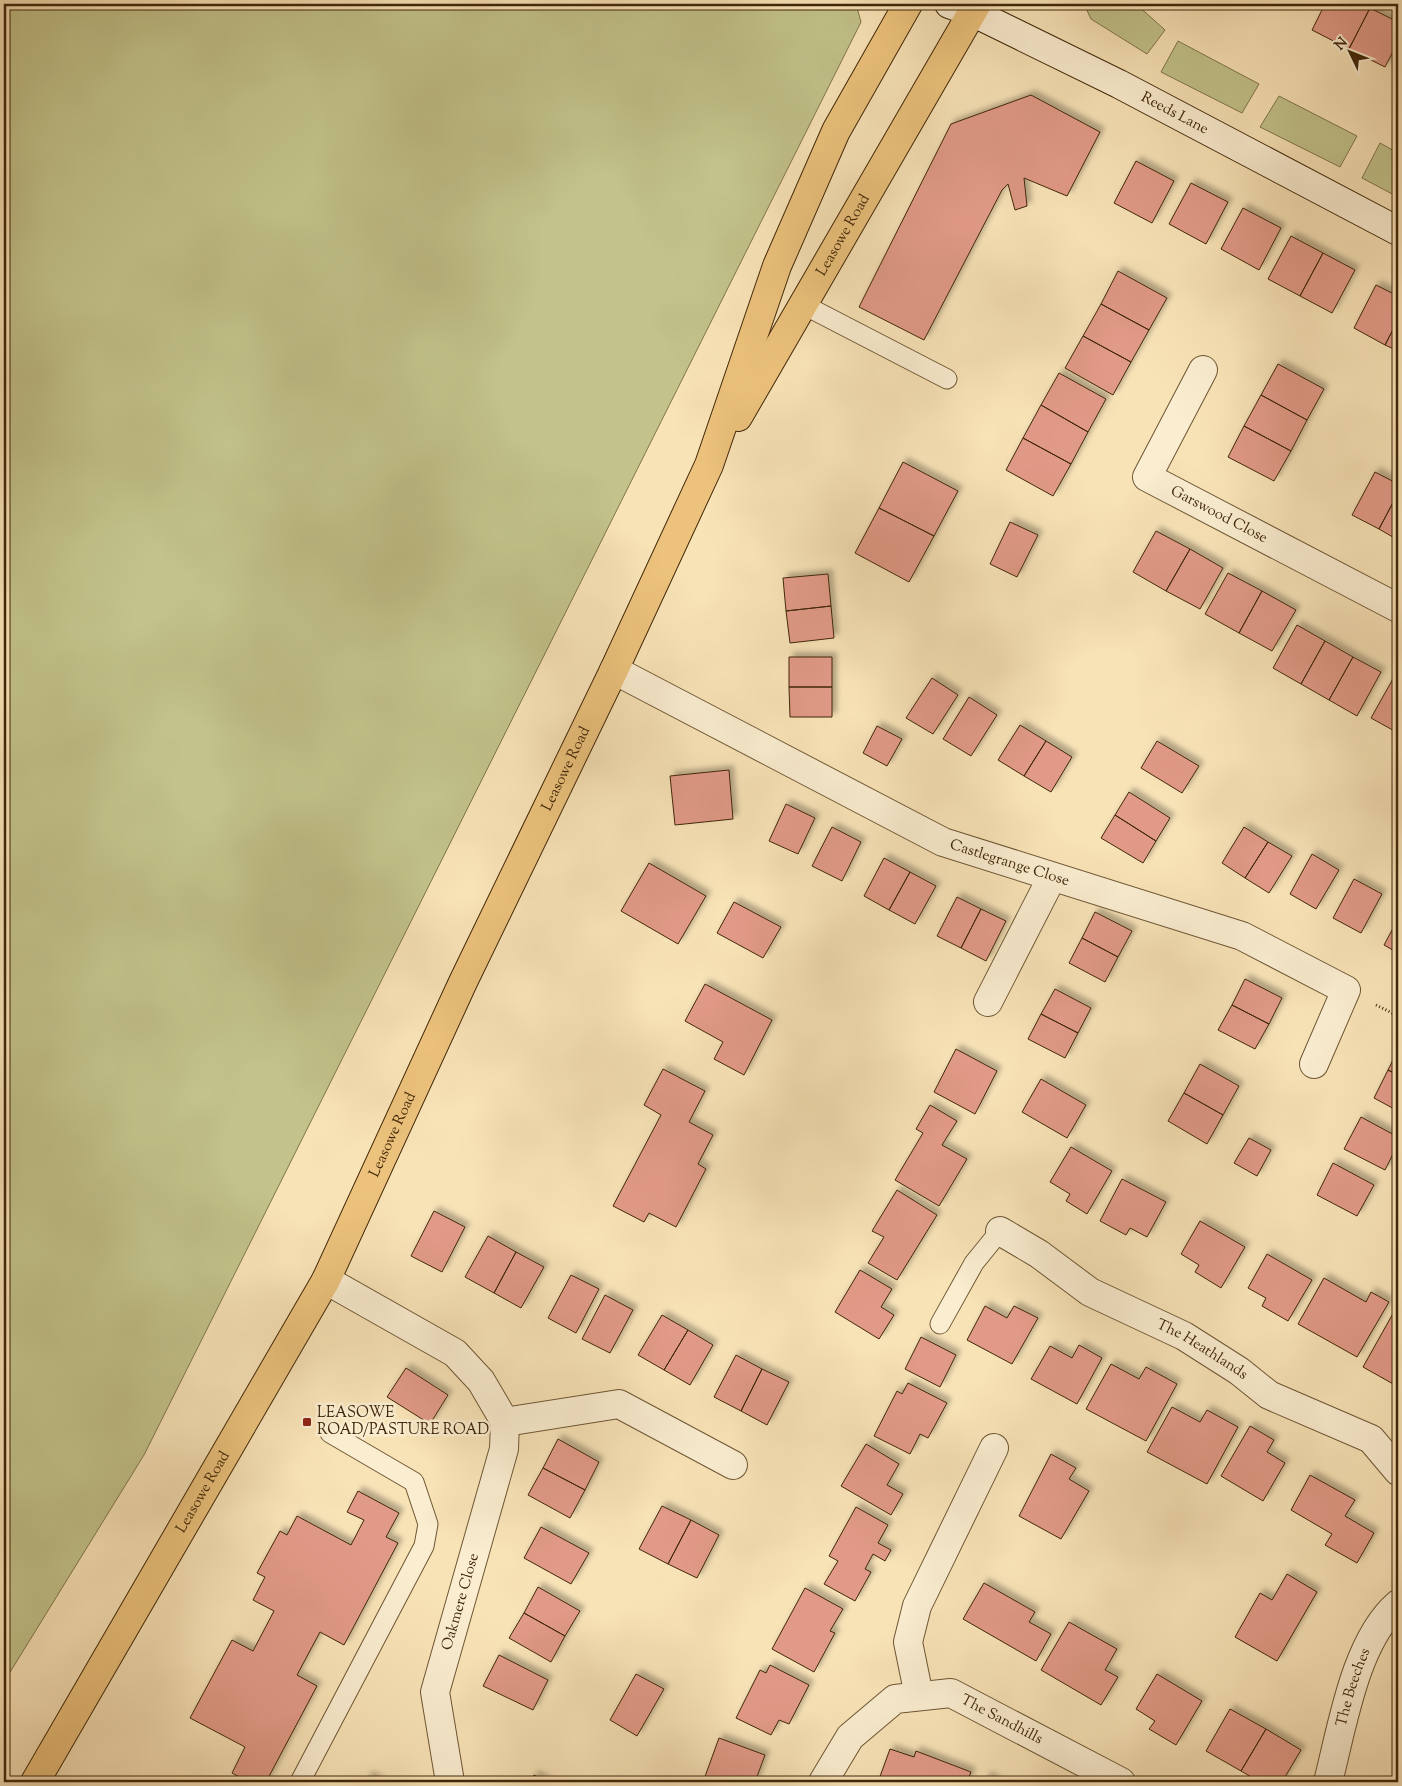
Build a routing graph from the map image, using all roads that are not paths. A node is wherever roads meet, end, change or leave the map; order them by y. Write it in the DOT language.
graph roads {
  1 [pos="908,4"];
  2 [pos="966,6"];
  3 [pos="1398,230"];
  4 [pos="804,306"];
  5 [pos="1203,370"];
  6 [pos="947,379"];
  7 [pos="709,465"];
  8 [pos="1398,608"];
  9 [pos="614,670"];
  10 [pos="1052,877"];
  11 [pos="988,1002"];
  12 [pos="1314,1064"];
  13 [pos="1000,1231"];
  14 [pos="326,1280"];
  15 [pos="940,1324"];
  16 [pos="506,1422"];
  17 [pos="330,1433"];
  18 [pos="994,1448"];
  19 [pos="733,1465"];
  20 [pos="1398,1472"];
  21 [pos="1398,1604"];
  22 [pos="919,1696"];
  23 [pos="35,1782"];
  24 [pos="300,1782"];
  25 [pos="450,1782"];
  26 [pos="823,1782"];
  27 [pos="1121,1782"];
  28 [pos="1328,1782"];
  1 -- 7 [label="main road, Leasowe Road"];
  2 -- 3 [label="street, Reeds Lane"];
  2 -- 4 [label="main road, Leasowe Road"];
  4 -- 6 [label="lane"];
  4 -- 7 [label="main road, Leasowe Road"];
  5 -- 8 [label="street, Garswood Close"];
  7 -- 9 [label="main road, Leasowe Road"];
  9 -- 10 [label="street, Castlegrange Close"];
  9 -- 14 [label="main road, Leasowe Road"];
  10 -- 11 [label="street"];
  10 -- 12 [label="street, Castlegrange Close"];
  13 -- 15 [label="lane"];
  13 -- 20 [label="street, The Heathlands"];
  14 -- 16 [label="street"];
  14 -- 23 [label="main road, Leasowe Road"];
  16 -- 19 [label="street"];
  16 -- 25 [label="street, Oakmere Close"];
  17 -- 24 [label="lane"];
  18 -- 22 [label="street"];
  21 -- 28 [label="street, The Beeches"];
  22 -- 26 [label="street, The Sandhills"];
  22 -- 27 [label="street, The Sandhills"];
}
